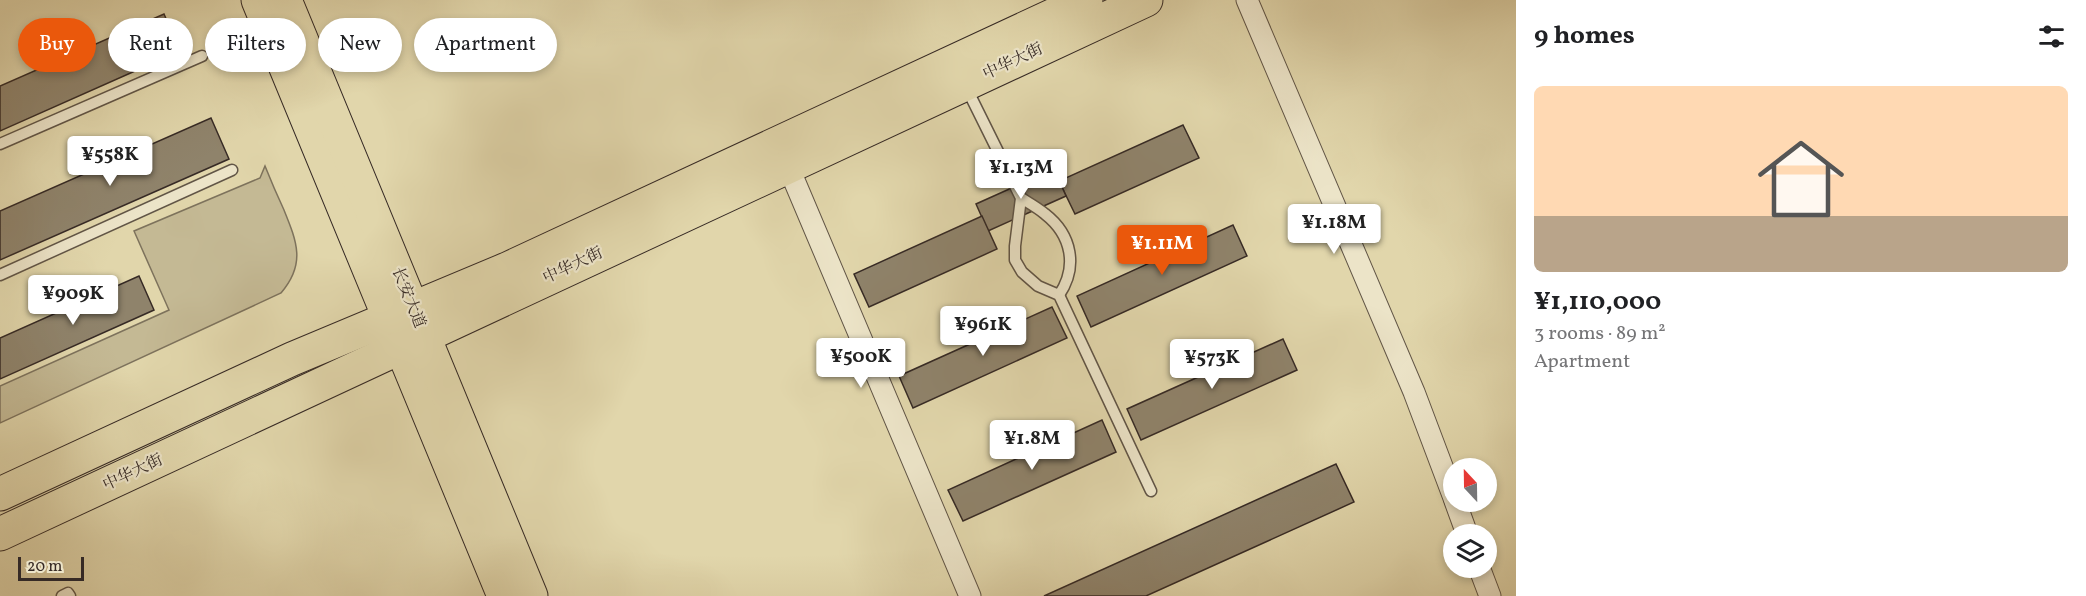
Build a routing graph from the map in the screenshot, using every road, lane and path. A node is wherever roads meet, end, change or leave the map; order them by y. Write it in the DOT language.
graph roads {
  1 [pos="258,0"];
  2 [pos="285,0"];
  3 [pos="1086,0"];
  4 [pos="1146,0"];
  5 [pos="1247,0"];
  6 [pos="202,56"];
  7 [pos="965,84"];
  8 [pos="0,144"];
  9 [pos="788,166"];
  10 [pos="232,170"];
  11 [pos="1021,198"];
  12 [pos="0,275"];
  13 [pos="1059,295"];
  14 [pos="407,328"];
  15 [pos="1443,470"];
  16 [pos="1151,491"];
  17 [pos="0,494"];
  18 [pos="0,534"];
  19 [pos="1483,578"];
  20 [pos="963,594"];
  21 [pos="62,596"];
  22 [pos="70,596"];
  23 [pos="504,596"];
  24 [pos="531,596"];
  25 [pos="1490,596"];
  1 -- 14 [label="main road, 长安大道"];
  2 -- 14 [label="main road, 长安大道"];
  3 -- 14 [label="main road, 中华大街"];
  4 -- 7 [label="main road, 中华大街"];
  5 -- 15 [label="street"];
  6 -- 8 [label="lane"];
  7 -- 9 [label="main road, 中华大街"];
  7 -- 11 [label="lane"];
  9 -- 14 [label="main road, 中华大街"];
  9 -- 20 [label="street"];
  10 -- 12 [label="lane"];
  11 -- 13 [label="lane"];
  11 -- 13 [label="lane"];
  13 -- 16 [label="lane"];
  14 -- 17 [label="main road, 中华大街"];
  14 -- 18 [label="main road, 中华大街"];
  14 -- 23 [label="main road, 长安大道"];
  14 -- 24 [label="main road, 长安大道"];
  19 -- 25 [label="street"];
  21 -- 22 [label="lane"];
}
